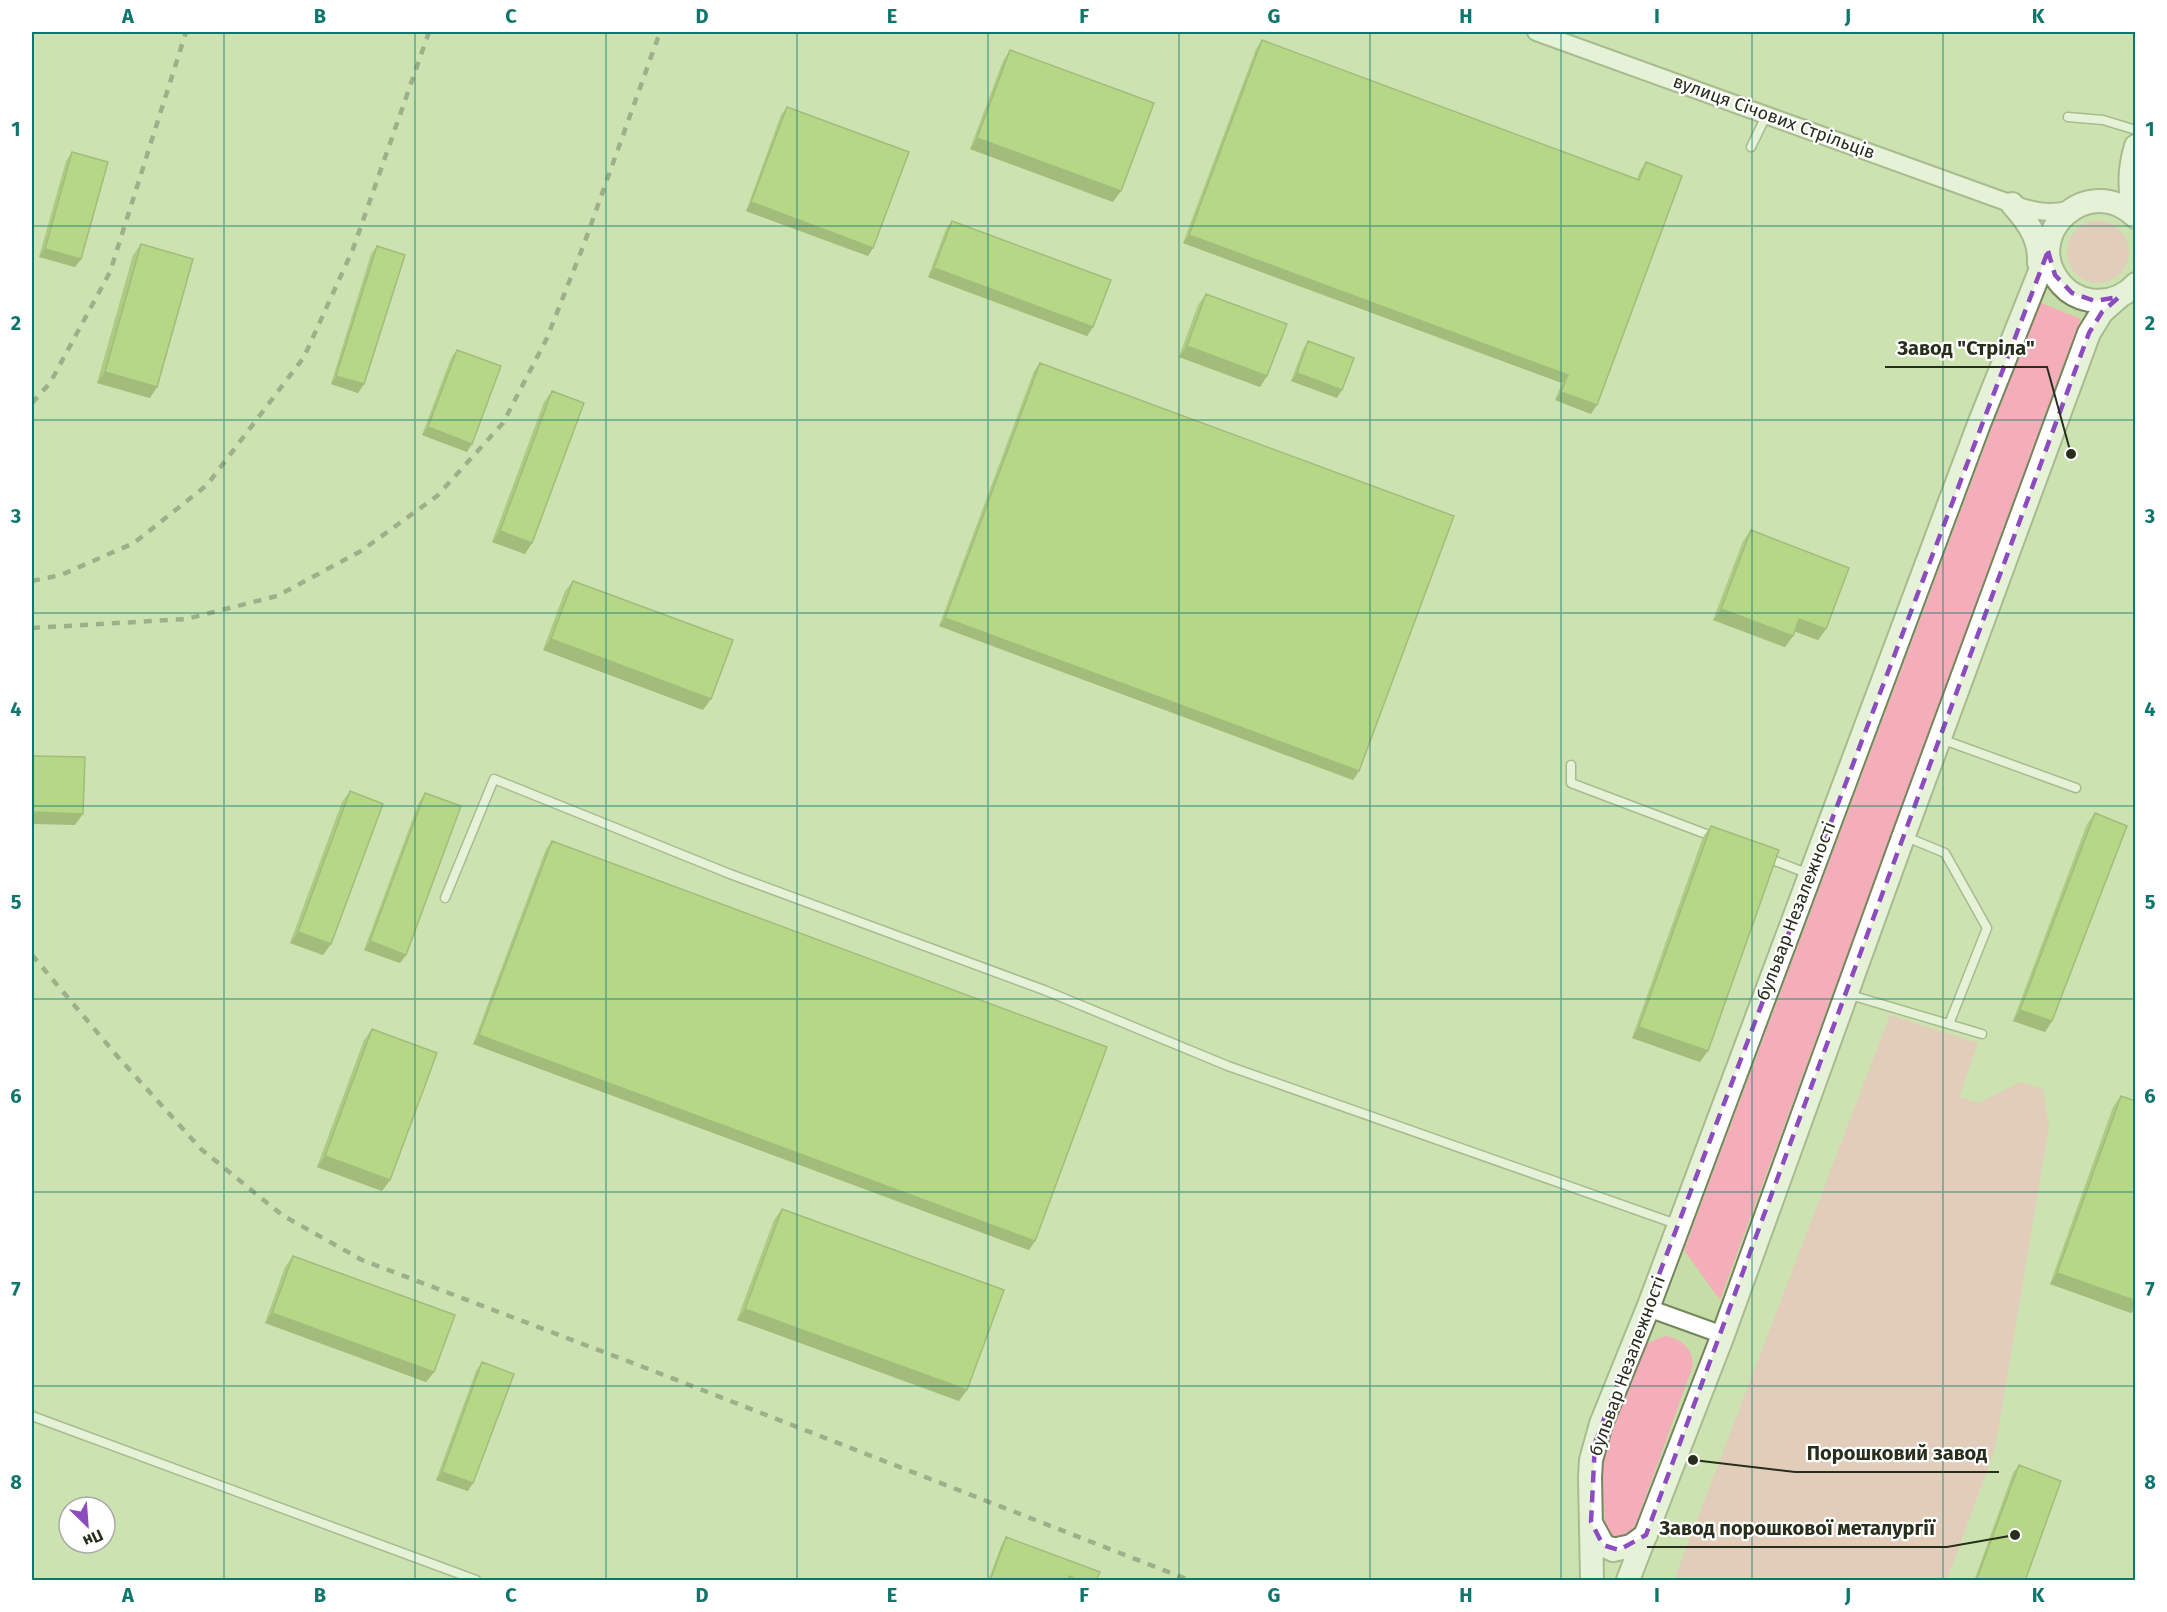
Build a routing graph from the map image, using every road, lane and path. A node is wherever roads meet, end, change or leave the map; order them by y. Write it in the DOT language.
graph roads {
  1 [pos="1536,32"];
  2 [pos="1767,114"];
  3 [pos="2068,117"];
  4 [pos="2136,130"];
  5 [pos="1751,147"];
  6 [pos="2133,154"];
  7 [pos="2012,204"];
  8 [pos="2079,206"];
  9 [pos="2136,216"];
  10 [pos="2049,247"];
  11 [pos="2037,276"];
  12 [pos="2130,293"];
  13 [pos="1940,738"];
  14 [pos="1571,765"];
  15 [pos="2076,788"];
  16 [pos="1904,835"];
  17 [pos="1723,841"];
  18 [pos="1755,853"];
  19 [pos="1810,874"];
  20 [pos="445,898"];
  21 [pos="1846,994"];
  22 [pos="1949,1024"];
  23 [pos="1982,1034"];
  24 [pos="1679,1225"];
  25 [pos="1648,1308"];
  26 [pos="1723,1335"];
  27 [pos="32,1416"];
  28 [pos="1591,1522"];
  29 [pos="1646,1535"];
  30 [pos="476,1581"];
  31 [pos="1592,1581"];
  32 [pos="1628,1581"];
  1 -- 2 [label="street, вулиця Січових Стрільців"];
  2 -- 5 [label="lane"];
  2 -- 7 [label="street, вулиця Січових Стрільців"];
  3 -- 4 [label="lane"];
  6 -- 8 [label="street"];
  6 -- 9 [label="street"];
  7 -- 8 [label="street, вулиця Січових Стрільців"];
  7 -- 10 [label="street, вулиця Січових Стрільців"];
  7 -- 11 [label="street"];
  8 -- 9 [label="street"];
  8 -- 10 [label="street, бульвар Незалежності"];
  10 -- 11 [label="street, бульвар Незалежності"];
  10 -- 12 [label="street"];
  11 -- 19 [label="street, бульвар Незалежності"];
  12 -- 13 [label="street"];
  13 -- 15 [label="lane"];
  13 -- 16 [label="street"];
  14 -- 17 [label="lane"];
  16 -- 21 [label="street"];
  16 -- 22 [label="lane"];
  18 -- 19 [label="lane"];
  19 -- 24 [label="street, бульвар Незалежності"];
  20 -- 24 [label="lane"];
  21 -- 22 [label="lane"];
  21 -- 26 [label="street"];
  22 -- 23 [label="lane"];
  24 -- 25 [label="street, бульвар Незалежності"];
  25 -- 26 [label="street"];
  25 -- 28 [label="street, бульвар Незалежності"];
  26 -- 29 [label="street"];
  27 -- 30 [label="lane"];
  28 -- 29 [label="street"];
  28 -- 31 [label="street, бульвар Незалежності"];
  29 -- 32 [label="street"];
}
